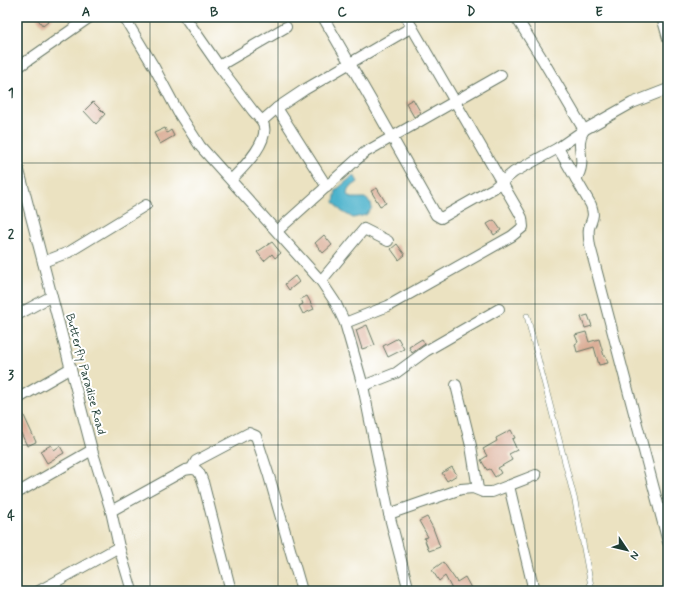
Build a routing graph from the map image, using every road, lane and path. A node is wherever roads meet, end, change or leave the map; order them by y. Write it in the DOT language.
graph roads {
  1 [pos="90,17"];
  2 [pos="124,17"];
  3 [pos="185,17"];
  4 [pos="322,17"];
  5 [pos="406,17"];
  6 [pos="516,17"];
  7 [pos="662,17"];
  8 [pos="286,27"];
  9 [pos="412,27"];
  10 [pos="668,38"];
  11 [pos="350,64"];
  12 [pos="219,66"];
  13 [pos="17,68"];
  14 [pos="501,75"];
  15 [pos="668,89"];
  16 [pos="454,101"];
  17 [pos="277,108"];
  18 [pos="262,120"];
  19 [pos="584,130"];
  20 [pos="392,136"];
  21 [pos="558,148"];
  22 [pos="17,163"];
  23 [pos="576,179"];
  24 [pos="231,180"];
  25 [pos="501,182"];
  26 [pos="327,187"];
  27 [pos="146,205"];
  28 [pos="278,232"];
  29 [pos="388,241"];
  30 [pos="43,262"];
  31 [pos="321,281"];
  32 [pos="52,296"];
  33 [pos="499,309"];
  34 [pos="17,315"];
  35 [pos="527,316"];
  36 [pos="345,323"];
  37 [pos="71,368"];
  38 [pos="456,385"];
  39 [pos="363,386"];
  40 [pos="17,399"];
  41 [pos="92,450"];
  42 [pos="192,468"];
  43 [pos="536,475"];
  44 [pos="509,486"];
  45 [pos="478,489"];
  46 [pos="17,492"];
  47 [pos="111,511"];
  48 [pos="389,514"];
  49 [pos="668,542"];
  50 [pos="119,547"];
  51 [pos="39,591"];
  52 [pos="132,591"];
  53 [pos="231,591"];
  54 [pos="302,591"];
  55 [pos="409,591"];
  56 [pos="534,591"];
  57 [pos="592,591"];
  1 -- 13 [label="street"];
  2 -- 24 [label="street"];
  3 -- 12 [label="street"];
  4 -- 11 [label="street"];
  5 -- 9 [label="street"];
  6 -- 19 [label="street"];
  7 -- 10 [label="street"];
  8 -- 12 [label="street"];
  9 -- 11 [label="street"];
  9 -- 16 [label="street"];
  11 -- 17 [label="street"];
  11 -- 20 [label="street"];
  12 -- 18 [label="street"];
  14 -- 16 [label="street"];
  15 -- 19 [label="street"];
  16 -- 20 [label="street"];
  16 -- 25 [label="street"];
  17 -- 18 [label="street"];
  17 -- 26 [label="street"];
  18 -- 24 [label="street"];
  19 -- 21 [label="street"];
  19 -- 23 [label="street"];
  20 -- 25 [label="street"];
  20 -- 26 [label="street"];
  21 -- 23 [label="street"];
  21 -- 25 [label="street"];
  22 -- 30 [label="street, Butterfly Paradise Road"];
  23 -- 49 [label="street"];
  24 -- 28 [label="street"];
  25 -- 36 [label="street"];
  26 -- 28 [label="street"];
  27 -- 30 [label="street"];
  28 -- 31 [label="street"];
  29 -- 31 [label="street"];
  30 -- 32 [label="street, Butterfly Paradise Road"];
  31 -- 36 [label="street"];
  32 -- 34 [label="street"];
  32 -- 37 [label="street, Butterfly Paradise Road"];
  33 -- 39 [label="street"];
  35 -- 57 [label="lane"];
  36 -- 39 [label="street"];
  37 -- 40 [label="street"];
  37 -- 41 [label="street, Butterfly Paradise Road"];
  38 -- 45 [label="street"];
  39 -- 48 [label="street"];
  41 -- 46 [label="street"];
  41 -- 47 [label="street, Butterfly Paradise Road"];
  42 -- 47 [label="street"];
  42 -- 53 [label="street"];
  42 -- 54 [label="street"];
  43 -- 44 [label="street"];
  44 -- 45 [label="street"];
  44 -- 56 [label="street"];
  45 -- 48 [label="street"];
  47 -- 50 [label="street, Butterfly Paradise Road"];
  48 -- 55 [label="street"];
  50 -- 51 [label="street"];
  50 -- 52 [label="street, Butterfly Paradise Road"];
}
